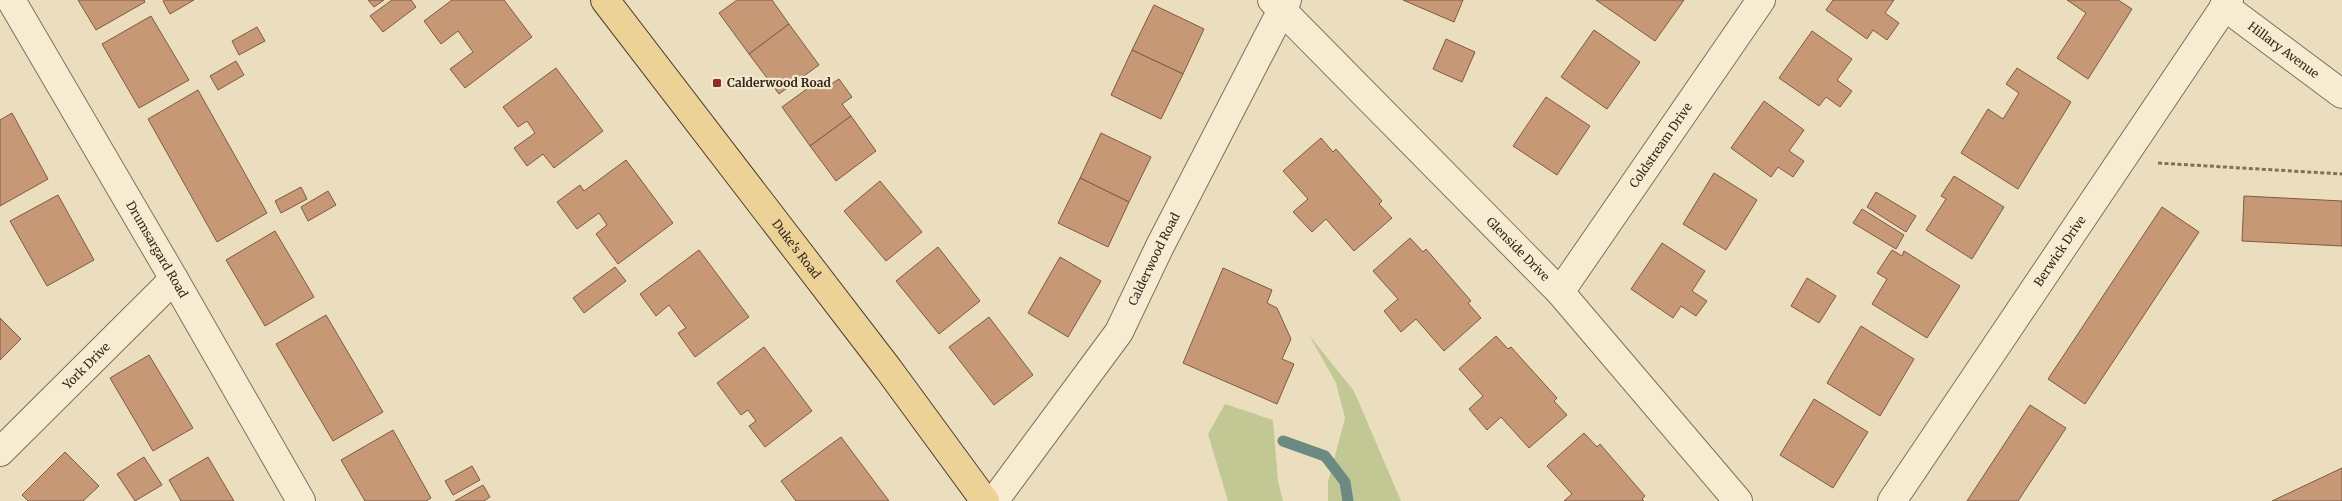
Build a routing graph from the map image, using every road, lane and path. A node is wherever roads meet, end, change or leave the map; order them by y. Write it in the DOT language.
graph roads {
  1 [pos="11,0"];
  2 [pos="605,0"];
  3 [pos="1761,0"];
  4 [pos="2226,3"];
  5 [pos="1281,4"];
  6 [pos="2342,94"];
  7 [pos="2120,161"];
  8 [pos="2342,174"];
  9 [pos="174,279"];
  10 [pos="1560,292"];
  11 [pos="0,452"];
  12 [pos="301,501"];
  13 [pos="985,501"];
  14 [pos="994,501"];
  15 [pos="1738,501"];
  16 [pos="1892,501"];
  1 -- 9 [label="street, Drumsargard Road"];
  2 -- 13 [label="main road, Duke's Road"];
  3 -- 10 [label="street, Coldstream Drive"];
  4 -- 6 [label="street, Hillary Avenue"];
  4 -- 7 [label="street, Berwick Drive"];
  5 -- 10 [label="street, Glenside Drive"];
  5 -- 14 [label="street, Calderwood Road"];
  7 -- 8 [label="path"];
  7 -- 16 [label="street, Berwick Drive"];
  9 -- 11 [label="street, York Drive"];
  9 -- 12 [label="street, Drumsargard Road"];
  10 -- 15 [label="street, Glenside Drive"];
}
